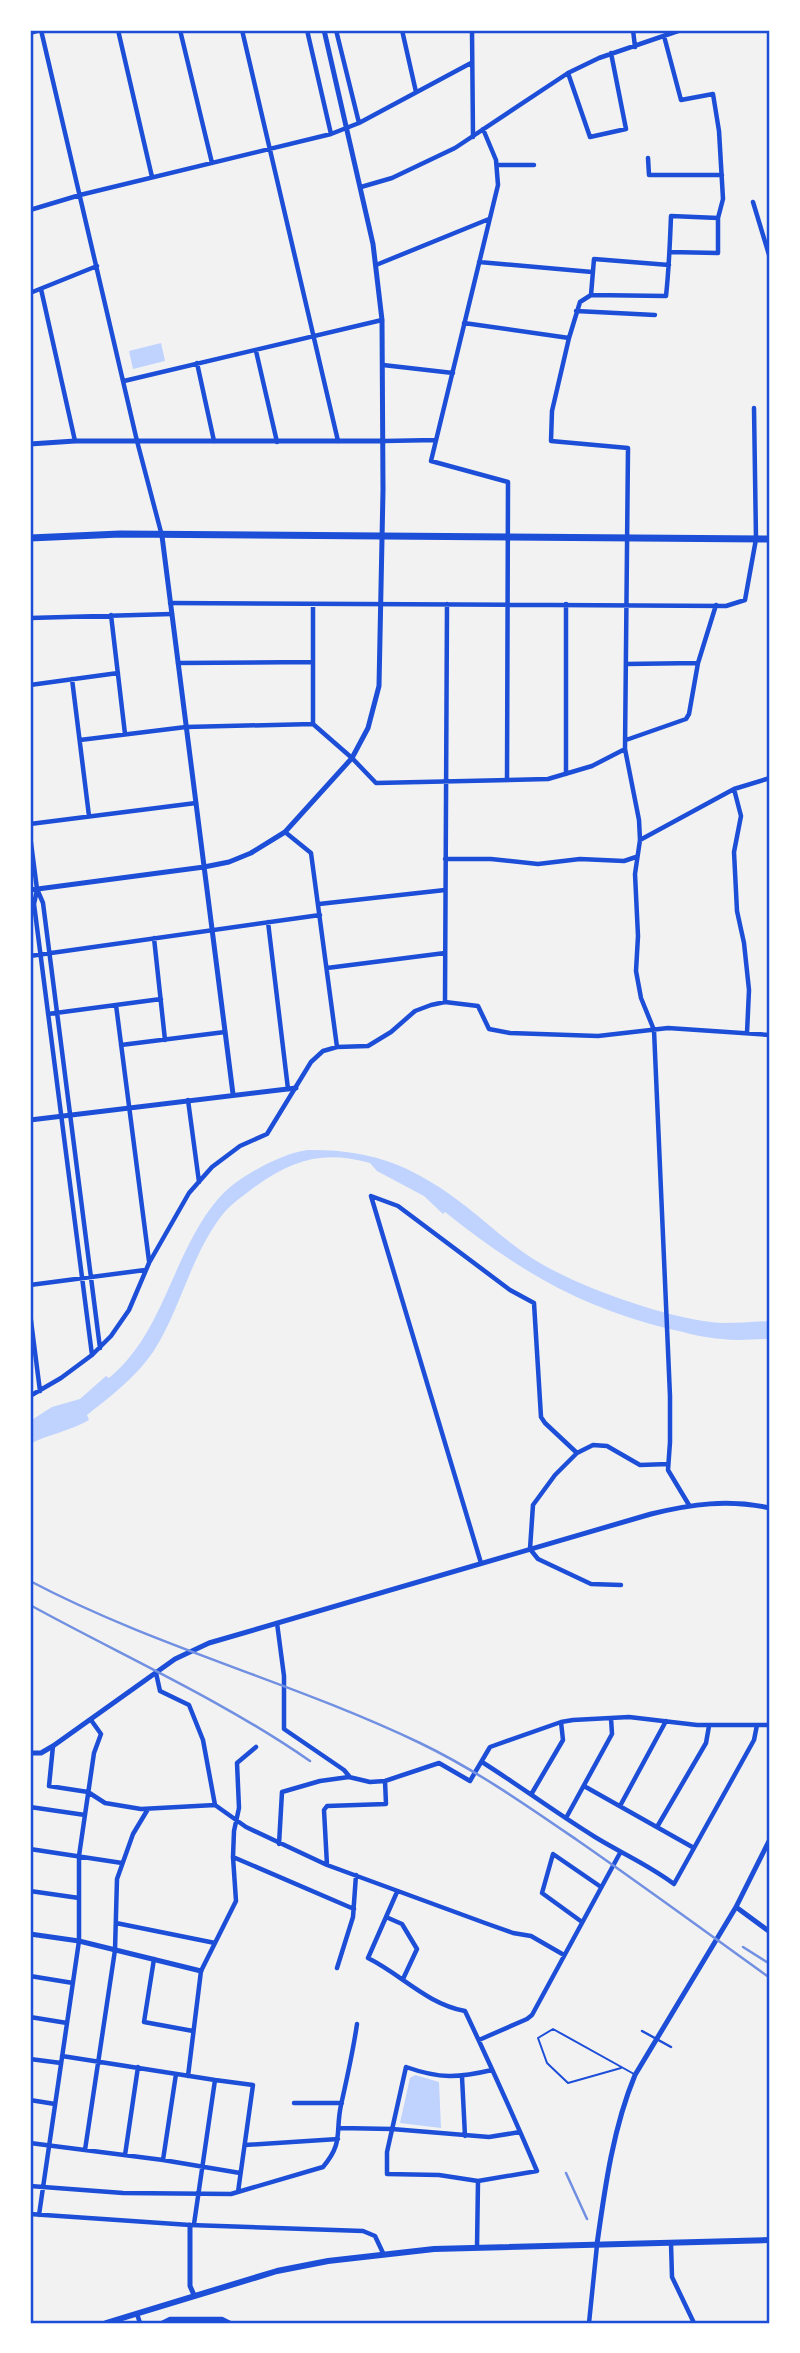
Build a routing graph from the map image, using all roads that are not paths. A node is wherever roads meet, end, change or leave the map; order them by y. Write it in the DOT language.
graph roads {
  1 [pos="41,30"];
  2 [pos="118,30"];
  3 [pos="180,30"];
  4 [pos="242,30"];
  5 [pos="307,30"];
  6 [pos="324,30"];
  7 [pos="336,30"];
  8 [pos="402,30"];
  9 [pos="472,30"];
  10 [pos="633,30"];
  11 [pos="681,30"];
  12 [pos="30,33"];
  13 [pos="664,36"];
  14 [pos="635,47"];
  15 [pos="611,53"];
  16 [pos="471,63"];
  17 [pos="568,73"];
  18 [pos="416,92"];
  19 [pos="359,123"];
  20 [pos="346,128"];
  21 [pos="482,129"];
  22 [pos="331,134"];
  23 [pos="473,137"];
  24 [pos="270,150"];
  25 [pos="648,158"];
  26 [pos="212,163"];
  27 [pos="497,165"];
  28 [pos="534,165"];
  29 [pos="722,175"];
  30 [pos="152,177"];
  31 [pos="361,187"];
  32 [pos="80,195"];
  33 [pos="753,202"];
  34 [pos="30,209"];
  35 [pos="718,218"];
  36 [pos="490,219"];
  37 [pos="670,252"];
  38 [pos="770,258"];
  39 [pos="479,262"];
  40 [pos="376,265"];
  41 [pos="669,265"];
  42 [pos="97,267"];
  43 [pos="592,272"];
  44 [pos="41,289"];
  45 [pos="30,293"];
  46 [pos="590,295"];
  47 [pos="576,312"];
  48 [pos="655,315"];
  49 [pos="382,320"];
  50 [pos="464,323"];
  51 [pos="313,336"];
  52 [pos="569,338"];
  53 [pos="256,351"];
  54 [pos="197,363"];
  55 [pos="383,365"];
  56 [pos="453,373"];
  57 [pos="124,381"];
  58 [pos="754,408"];
  59 [pos="436,440"];
  60 [pos="75,441"];
  61 [pos="137,441"];
  62 [pos="384,441"];
  63 [pos="214,442"];
  64 [pos="277,442"];
  65 [pos="338,442"];
  66 [pos="30,444"];
  67 [pos="162,536"];
  68 [pos="382,537"];
  69 [pos="30,538"];
  70 [pos="507,538"];
  71 [pos="627,538"];
  72 [pos="770,539"];
  73 [pos="756,540"];
  74 [pos="170,603"];
  75 [pos="382,603"];
  76 [pos="313,604"];
  77 [pos="447,604"];
  78 [pos="508,604"];
  79 [pos="566,604"];
  80 [pos="626,604"];
  81 [pos="716,605"];
  82 [pos="172,614"];
  83 [pos="111,615"];
  84 [pos="30,618"];
  85 [pos="312,662"];
  86 [pos="178,663"];
  87 [pos="698,663"];
  88 [pos="626,664"];
  89 [pos="118,673"];
  90 [pos="72,679"];
  91 [pos="30,685"];
  92 [pos="313,724"];
  93 [pos="186,727"];
  94 [pos="125,734"];
  95 [pos="80,740"];
  96 [pos="626,740"];
  97 [pos="625,749"];
  98 [pos="352,758"];
  99 [pos="566,774"];
  100 [pos="770,778"];
  101 [pos="507,780"];
  102 [pos="447,783"];
  103 [pos="734,789"];
  104 [pos="196,803"];
  105 [pos="89,816"];
  106 [pos="30,824"];
  107 [pos="285,832"];
  108 [pos="30,835"];
  109 [pos="640,840"];
  110 [pos="636,857"];
  111 [pos="445,859"];
  112 [pos="204,867"];
  113 [pos="33,890"];
  114 [pos="445,890"];
  115 [pos="319,904"];
  116 [pos="320,915"];
  117 [pos="268,922"];
  118 [pos="212,930"];
  119 [pos="154,938"];
  120 [pos="445,953"];
  121 [pos="50,954"];
  122 [pos="40,955"];
  123 [pos="30,956"];
  124 [pos="327,968"];
  125 [pos="161,999"];
  126 [pos="445,1002"];
  127 [pos="116,1005"];
  128 [pos="57,1013"];
  129 [pos="48,1014"];
  130 [pos="654,1030"];
  131 [pos="225,1032"];
  132 [pos="747,1033"];
  133 [pos="770,1035"];
  134 [pos="165,1040"];
  135 [pos="121,1045"];
  136 [pos="337,1046"];
  137 [pos="288,1088"];
  138 [pos="296,1088"];
  139 [pos="233,1094"];
  140 [pos="188,1100"];
  141 [pos="129,1108"];
  142 [pos="71,1115"];
  143 [pos="61,1116"];
  144 [pos="30,1120"];
  145 [pos="199,1182"];
  146 [pos="80,1192"];
  147 [pos="71,1193"];
  148 [pos="149,1263"];
  149 [pos="146,1270"];
  150 [pos="91,1277"];
  151 [pos="82,1278"];
  152 [pos="30,1285"];
  153 [pos="30,1313"];
  154 [pos="100,1348"];
  155 [pos="92,1355"];
  156 [pos="40,1391"];
  157 [pos="30,1396"];
  158 [pos="577,1453"];
  159 [pos="668,1464"];
  160 [pos="689,1505"];
  161 [pos="770,1507"];
  162 [pos="530,1549"];
  163 [pos="481,1563"];
  164 [pos="621,1585"];
  165 [pos="277,1623"];
  166 [pos="156,1673"];
  167 [pos="611,1717"];
  168 [pos="91,1720"];
  169 [pos="666,1720"];
  170 [pos="561,1722"];
  171 [pos="757,1725"];
  172 [pos="770,1725"];
  173 [pos="709,1726"];
  174 [pos="53,1746"];
  175 [pos="256,1747"];
  176 [pos="30,1753"];
  177 [pos="482,1762"];
  178 [pos="349,1777"];
  179 [pos="385,1781"];
  180 [pos="584,1786"];
  181 [pos="88,1792"];
  182 [pos="532,1793"];
  183 [pos="215,1805"];
  184 [pos="620,1806"];
  185 [pos="30,1807"];
  186 [pos="148,1809"];
  187 [pos="85,1815"];
  188 [pos="566,1818"];
  189 [pos="237,1821"];
  190 [pos="657,1827"];
  191 [pos="770,1840"];
  192 [pos="279,1844"];
  193 [pos="694,1848"];
  194 [pos="30,1849"];
  195 [pos="620,1853"];
  196 [pos="79,1856"];
  197 [pos="233,1857"];
  198 [pos="122,1863"];
  199 [pos="327,1865"];
  200 [pos="356,1875"];
  201 [pos="601,1887"];
  202 [pos="30,1891"];
  203 [pos="397,1892"];
  204 [pos="79,1898"];
  205 [pos="736,1907"];
  206 [pos="354,1909"];
  207 [pos="386,1916"];
  208 [pos="582,1922"];
  209 [pos="116,1923"];
  210 [pos="770,1932"];
  211 [pos="30,1934"];
  212 [pos="79,1941"];
  213 [pos="215,1942"];
  214 [pos="115,1950"];
  215 [pos="564,1955"];
  216 [pos="154,1959"];
  217 [pos="337,1968"];
  218 [pos="201,1971"];
  219 [pos="30,1976"];
  220 [pos="403,1979"];
  221 [pos="73,1983"];
  222 [pos="30,2017"];
  223 [pos="67,2023"];
  224 [pos="357,2024"];
  225 [pos="193,2031"];
  226 [pos="642,2031"];
  227 [pos="479,2040"];
  228 [pos="671,2047"];
  229 [pos="62,2056"];
  230 [pos="30,2059"];
  231 [pos="99,2060"];
  232 [pos="61,2063"];
  233 [pos="138,2067"];
  234 [pos="621,2068"];
  235 [pos="492,2070"];
  236 [pos="176,2074"];
  237 [pos="635,2075"];
  238 [pos="188,2076"];
  239 [pos="462,2077"];
  240 [pos="215,2080"];
  241 [pos="30,2100"];
  242 [pos="294,2103"];
  243 [pos="55,2104"];
  244 [pos="342,2104"];
  245 [pos="340,2128"];
  246 [pos="392,2129"];
  247 [pos="520,2132"];
  248 [pos="465,2136"];
  249 [pos="338,2139"];
  250 [pos="30,2143"];
  251 [pos="49,2145"];
  252 [pos="245,2145"];
  253 [pos="85,2150"];
  254 [pos="125,2155"];
  255 [pos="163,2160"];
  256 [pos="202,2166"];
  257 [pos="240,2173"];
  258 [pos="478,2181"];
  259 [pos="30,2186"];
  260 [pos="43,2187"];
  261 [pos="238,2192"];
  262 [pos="199,2193"];
  263 [pos="30,2214"];
  264 [pos="39,2215"];
  265 [pos="192,2225"];
  266 [pos="770,2240"];
  267 [pos="671,2242"];
  268 [pos="597,2244"];
  269 [pos="477,2248"];
  270 [pos="383,2253"];
  271 [pos="194,2295"];
  272 [pos="137,2314"];
  273 [pos="111,2323"];
  274 [pos="140,2323"];
  275 [pos="162,2323"];
  276 [pos="230,2323"];
  277 [pos="589,2323"];
  278 [pos="694,2323"];
  1 -- 12 [label="street"];
  1 -- 32 [label="street"];
  2 -- 30 [label="street"];
  3 -- 26 [label="street"];
  4 -- 24 [label="street"];
  5 -- 22 [label="street"];
  6 -- 20 [label="street"];
  7 -- 19 [label="street"];
  8 -- 18 [label="street"];
  9 -- 16 [label="street"];
  10 -- 14 [label="street"];
  11 -- 13 [label="street"];
  13 -- 14 [label="street"];
  13 -- 29 [label="street"];
  14 -- 15 [label="street"];
  15 -- 17 [label="street"];
  15 -- 17 [label="street"];
  16 -- 18 [label="street"];
  16 -- 23 [label="street"];
  17 -- 21 [label="street"];
  18 -- 19 [label="street"];
  19 -- 20 [label="street"];
  20 -- 22 [label="street"];
  20 -- 31 [label="street"];
  21 -- 23 [label="street"];
  21 -- 27 [label="street"];
  22 -- 24 [label="street"];
  23 -- 31 [label="street"];
  24 -- 26 [label="street"];
  24 -- 51 [label="street"];
  25 -- 29 [label="street"];
  26 -- 30 [label="street"];
  27 -- 28 [label="street"];
  27 -- 36 [label="street"];
  29 -- 35 [label="street"];
  30 -- 32 [label="street"];
  31 -- 40 [label="street"];
  32 -- 34 [label="street"];
  32 -- 42 [label="street"];
  33 -- 38 [label="street"];
  35 -- 37 [label="street"];
  35 -- 37 [label="street"];
  36 -- 39 [label="street"];
  36 -- 40 [label="street"];
  37 -- 41 [label="street"];
  39 -- 43 [label="street"];
  39 -- 50 [label="street"];
  40 -- 49 [label="street"];
  41 -- 43 [label="street"];
  41 -- 46 [label="street"];
  42 -- 44 [label="street"];
  42 -- 57 [label="street"];
  43 -- 46 [label="street"];
  44 -- 45 [label="street"];
  44 -- 60 [label="street"];
  46 -- 47 [label="street"];
  47 -- 48 [label="street"];
  47 -- 52 [label="street"];
  49 -- 51 [label="street"];
  49 -- 55 [label="street"];
  50 -- 52 [label="street"];
  50 -- 56 [label="street"];
  51 -- 53 [label="street"];
  51 -- 65 [label="street"];
  52 -- 71 [label="street"];
  53 -- 54 [label="street"];
  53 -- 64 [label="street"];
  54 -- 57 [label="street"];
  54 -- 63 [label="street"];
  55 -- 56 [label="street"];
  55 -- 62 [label="street"];
  56 -- 59 [label="street"];
  57 -- 61 [label="street"];
  58 -- 73 [label="street"];
  59 -- 62 [label="street"];
  59 -- 70 [label="street"];
  60 -- 61 [label="street"];
  60 -- 66 [label="street"];
  61 -- 63 [label="street"];
  61 -- 67 [label="street"];
  62 -- 65 [label="street"];
  62 -- 68 [label="street"];
  63 -- 64 [label="street"];
  64 -- 65 [label="street"];
  67 -- 68 [label="highway"];
  67 -- 69 [label="highway"];
  67 -- 74 [label="street"];
  68 -- 70 [label="highway"];
  68 -- 75 [label="street"];
  70 -- 71 [label="highway"];
  70 -- 78 [label="street"];
  71 -- 73 [label="highway"];
  71 -- 80 [label="street"];
  72 -- 73 [label="highway"];
  73 -- 81 [label="street"];
  74 -- 76 [label="street"];
  74 -- 82 [label="street"];
  75 -- 76 [label="street"];
  75 -- 77 [label="street"];
  75 -- 98 [label="street"];
  76 -- 85 [label="street"];
  77 -- 78 [label="street"];
  77 -- 102 [label="street"];
  78 -- 79 [label="street"];
  78 -- 101 [label="street"];
  79 -- 80 [label="street"];
  79 -- 99 [label="street"];
  80 -- 81 [label="street"];
  80 -- 88 [label="street"];
  81 -- 87 [label="street"];
  82 -- 83 [label="street"];
  82 -- 86 [label="street"];
  83 -- 84 [label="street"];
  83 -- 89 [label="street"];
  85 -- 86 [label="street"];
  85 -- 92 [label="street"];
  86 -- 93 [label="street"];
  87 -- 88 [label="street"];
  87 -- 96 [label="street"];
  88 -- 96 [label="street"];
  89 -- 90 [label="street"];
  89 -- 94 [label="street"];
  90 -- 91 [label="street"];
  90 -- 95 [label="street"];
  92 -- 93 [label="street"];
  92 -- 98 [label="street"];
  93 -- 94 [label="street"];
  93 -- 104 [label="street"];
  94 -- 95 [label="street"];
  95 -- 105 [label="street"];
  96 -- 97 [label="street"];
  97 -- 99 [label="street"];
  97 -- 109 [label="street"];
  98 -- 102 [label="street"];
  98 -- 107 [label="street"];
  99 -- 101 [label="street"];
  100 -- 103 [label="street"];
  101 -- 102 [label="street"];
  102 -- 111 [label="street"];
  103 -- 109 [label="street"];
  103 -- 132 [label="street"];
  104 -- 105 [label="street"];
  104 -- 112 [label="street"];
  105 -- 106 [label="street"];
  107 -- 112 [label="street"];
  107 -- 115 [label="street"];
  108 -- 113 [label="street"];
  109 -- 110 [label="street"];
  110 -- 111 [label="street"];
  110 -- 130 [label="street"];
  111 -- 114 [label="street"];
  112 -- 113 [label="street"];
  112 -- 118 [label="street"];
  113 -- 121 [label="street"];
  113 -- 122 [label="street"];
  114 -- 115 [label="street"];
  114 -- 120 [label="street"];
  115 -- 116 [label="street"];
  116 -- 117 [label="street"];
  116 -- 124 [label="street"];
  117 -- 118 [label="street"];
  117 -- 137 [label="street"];
  118 -- 119 [label="street"];
  118 -- 131 [label="street"];
  119 -- 121 [label="street"];
  119 -- 125 [label="street"];
  120 -- 124 [label="street"];
  120 -- 126 [label="street"];
  121 -- 122 [label="street"];
  121 -- 128 [label="street"];
  122 -- 123 [label="street"];
  122 -- 129 [label="street"];
  124 -- 136 [label="street"];
  125 -- 127 [label="street"];
  125 -- 134 [label="street"];
  126 -- 130 [label="street"];
  126 -- 136 [label="street"];
  127 -- 128 [label="street"];
  127 -- 135 [label="street"];
  128 -- 129 [label="street"];
  128 -- 142 [label="street"];
  129 -- 143 [label="street"];
  130 -- 132 [label="street"];
  130 -- 159 [label="street"];
  131 -- 134 [label="street"];
  131 -- 139 [label="street"];
  132 -- 133 [label="street"];
  134 -- 135 [label="street"];
  135 -- 141 [label="street"];
  136 -- 138 [label="street"];
  137 -- 138 [label="street"];
  137 -- 139 [label="street"];
  138 -- 145 [label="street"];
  139 -- 140 [label="street"];
  140 -- 141 [label="street"];
  140 -- 145 [label="street"];
  141 -- 142 [label="street"];
  141 -- 148 [label="street"];
  142 -- 143 [label="street"];
  142 -- 146 [label="street"];
  143 -- 144 [label="street"];
  143 -- 147 [label="street"];
  145 -- 148 [label="street"];
  146 -- 147 [label="street"];
  146 -- 150 [label="street"];
  147 -- 151 [label="street"];
  148 -- 149 [label="street"];
  149 -- 150 [label="street"];
  149 -- 154 [label="street"];
  150 -- 151 [label="street"];
  150 -- 154 [label="street"];
  151 -- 152 [label="street"];
  151 -- 155 [label="street"];
  153 -- 156 [label="street"];
  154 -- 155 [label="street"];
  155 -- 156 [label="street"];
  156 -- 157 [label="street"];
  158 -- 159 [label="street"];
  158 -- 162 [label="street"];
  158 -- 163 [label="street"];
  159 -- 160 [label="street"];
  160 -- 161 [label="street"];
  160 -- 162 [label="street"];
  162 -- 163 [label="street"];
  162 -- 164 [label="street"];
  163 -- 165 [label="street"];
  165 -- 166 [label="street"];
  165 -- 178 [label="street"];
  166 -- 168 [label="street"];
  166 -- 183 [label="street"];
  167 -- 169 [label="street"];
  167 -- 170 [label="street"];
  167 -- 180 [label="street"];
  168 -- 174 [label="street"];
  168 -- 181 [label="street"];
  169 -- 173 [label="street"];
  169 -- 184 [label="street"];
  170 -- 177 [label="street"];
  170 -- 182 [label="street"];
  171 -- 172 [label="street"];
  171 -- 173 [label="street"];
  171 -- 193 [label="street"];
  173 -- 190 [label="street"];
  174 -- 176 [label="street"];
  174 -- 181 [label="street"];
  175 -- 189 [label="street"];
  177 -- 179 [label="street"];
  177 -- 182 [label="street"];
  178 -- 179 [label="street"];
  178 -- 192 [label="street"];
  179 -- 199 [label="street"];
  180 -- 184 [label="street"];
  180 -- 188 [label="street"];
  181 -- 186 [label="street"];
  181 -- 187 [label="street"];
  182 -- 188 [label="street"];
  183 -- 186 [label="street"];
  183 -- 189 [label="street"];
  184 -- 190 [label="street"];
  185 -- 187 [label="street"];
  186 -- 198 [label="street"];
  187 -- 196 [label="street"];
  188 -- 195 [label="street"];
  189 -- 192 [label="street"];
  189 -- 197 [label="street"];
  190 -- 193 [label="street"];
  191 -- 205 [label="street"];
  192 -- 199 [label="street"];
  193 -- 195 [label="street"];
  194 -- 196 [label="street"];
  195 -- 201 [label="street"];
  196 -- 198 [label="street"];
  196 -- 204 [label="street"];
  197 -- 206 [label="street"];
  197 -- 213 [label="street"];
  198 -- 209 [label="street"];
  199 -- 200 [label="street"];
  200 -- 203 [label="street"];
  200 -- 206 [label="street"];
  201 -- 208 [label="street"];
  201 -- 208 [label="street"];
  202 -- 204 [label="street"];
  203 -- 207 [label="street"];
  203 -- 215 [label="street"];
  204 -- 212 [label="street"];
  205 -- 210 [label="street"];
  205 -- 237 [label="street"];
  206 -- 217 [label="street"];
  207 -- 220 [label="street"];
  207 -- 220 [label="street"];
  208 -- 215 [label="street"];
  209 -- 213 [label="street"];
  209 -- 214 [label="street"];
  211 -- 212 [label="street"];
  212 -- 214 [label="street"];
  212 -- 221 [label="street"];
  213 -- 218 [label="street"];
  214 -- 216 [label="street"];
  214 -- 231 [label="street"];
  215 -- 227 [label="street"];
  216 -- 218 [label="street"];
  216 -- 225 [label="street"];
  218 -- 225 [label="street"];
  219 -- 221 [label="street"];
  220 -- 227 [label="street"];
  221 -- 223 [label="street"];
  222 -- 223 [label="street"];
  223 -- 229 [label="street"];
  224 -- 244 [label="street"];
  225 -- 238 [label="street"];
  226 -- 228 [label="street"];
  227 -- 235 [label="street"];
  229 -- 231 [label="street"];
  229 -- 232 [label="street"];
  230 -- 232 [label="street"];
  231 -- 233 [label="street"];
  231 -- 253 [label="street"];
  232 -- 243 [label="street"];
  233 -- 236 [label="street"];
  233 -- 254 [label="street"];
  234 -- 234 [label="lane"];
  234 -- 237 [label="lane"];
  235 -- 239 [label="street"];
  235 -- 247 [label="street"];
  236 -- 238 [label="street"];
  236 -- 255 [label="street"];
  237 -- 268 [label="street"];
  238 -- 240 [label="street"];
  239 -- 246 [label="street"];
  239 -- 248 [label="street"];
  240 -- 252 [label="street"];
  240 -- 256 [label="street"];
  241 -- 243 [label="street"];
  242 -- 244 [label="street"];
  243 -- 251 [label="street"];
  244 -- 245 [label="street"];
  245 -- 246 [label="street"];
  245 -- 249 [label="street"];
  246 -- 248 [label="street"];
  246 -- 258 [label="street"];
  247 -- 248 [label="street"];
  247 -- 258 [label="street"];
  249 -- 252 [label="street"];
  249 -- 261 [label="street"];
  250 -- 251 [label="street"];
  251 -- 253 [label="street"];
  251 -- 260 [label="street"];
  252 -- 257 [label="street"];
  253 -- 254 [label="street"];
  254 -- 255 [label="street"];
  255 -- 256 [label="street"];
  256 -- 257 [label="street"];
  256 -- 262 [label="street"];
  257 -- 261 [label="street"];
  258 -- 269 [label="street"];
  259 -- 260 [label="street"];
  260 -- 262 [label="street"];
  260 -- 264 [label="street"];
  261 -- 262 [label="street"];
  262 -- 265 [label="street"];
  263 -- 264 [label="street"];
  264 -- 265 [label="street"];
  265 -- 270 [label="street"];
  265 -- 271 [label="street"];
  266 -- 267 [label="main road"];
  267 -- 268 [label="main road"];
  267 -- 278 [label="street"];
  268 -- 269 [label="main road"];
  268 -- 277 [label="street"];
  269 -- 270 [label="main road"];
  270 -- 271 [label="main road"];
  271 -- 272 [label="main road"];
  272 -- 273 [label="main road"];
  272 -- 274 [label="street"];
  275 -- 276 [label="street"];
}
